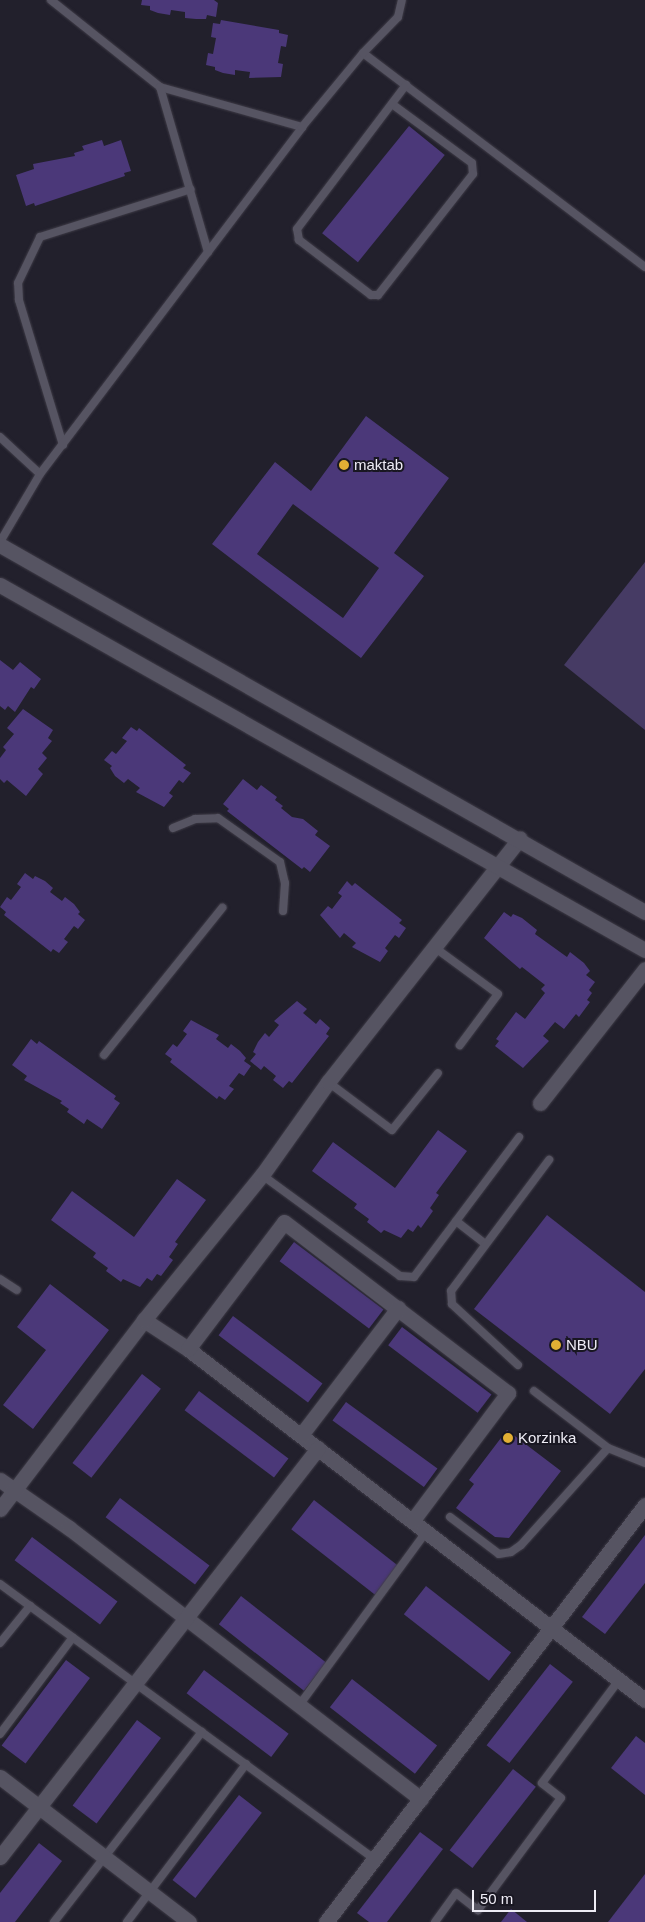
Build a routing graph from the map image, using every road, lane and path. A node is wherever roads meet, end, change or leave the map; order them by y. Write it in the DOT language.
graph roads {
  1 [pos="51,0"];
  2 [pos="402,0"];
  3 [pos="363,52"];
  4 [pos="406,85"];
  5 [pos="160,87"];
  6 [pos="392,104"];
  7 [pos="302,127"];
  8 [pos="191,189"];
  9 [pos="208,252"];
  10 [pos="645,267"];
  11 [pos="0,437"];
  12 [pos="63,445"];
  13 [pos="40,474"];
  14 [pos="0,544"];
  15 [pos="0,585"];
  16 [pos="173,828"];
  17 [pos="520,838"];
  18 [pos="500,866"];
  19 [pos="222,908"];
  20 [pos="283,911"];
  21 [pos="645,912"];
  22 [pos="434,947"];
  23 [pos="645,950"];
  24 [pos="645,969"];
  25 [pos="460,1044"];
  26 [pos="104,1055"];
  27 [pos="438,1072"];
  28 [pos="328,1082"];
  29 [pos="540,1104"];
  30 [pos="519,1137"];
  31 [pos="549,1160"];
  32 [pos="262,1175"];
  33 [pos="456,1220"];
  34 [pos="485,1244"];
  35 [pos="0,1279"];
  36 [pos="17,1290"];
  37 [pos="398,1308"];
  38 [pos="144,1320"];
  39 [pos="188,1349"];
  40 [pos="518,1365"];
  41 [pos="534,1391"];
  42 [pos="301,1435"];
  43 [pos="318,1448"];
  44 [pos="608,1448"];
  45 [pos="645,1463"];
  46 [pos="0,1480"];
  47 [pos="15,1490"];
  48 [pos="645,1504"];
  49 [pos="0,1509"];
  50 [pos="450,1517"];
  51 [pos="413,1520"];
  52 [pos="427,1531"];
  53 [pos="0,1584"];
  54 [pos="30,1606"];
  55 [pos="186,1617"];
  56 [pos="552,1628"];
  57 [pos="73,1637"];
  58 [pos="0,1643"];
  59 [pos="619,1680"];
  60 [pos="135,1683"];
  61 [pos="644,1698"];
  62 [pos="298,1707"];
  63 [pos="202,1732"];
  64 [pos="0,1734"];
  65 [pos="246,1764"];
  66 [pos="0,1777"];
  67 [pos="421,1799"];
  68 [pos="38,1806"];
  69 [pos="0,1857"];
  70 [pos="104,1857"];
  71 [pos="375,1859"];
  72 [pos="150,1892"];
  73 [pos="332,1920"];
  74 [pos="54,1922"];
  75 [pos="127,1922"];
  76 [pos="190,1922"];
  77 [pos="435,1922"];
  1 -- 5 [label="lane"];
  2 -- 3 [label="lane"];
  3 -- 4 [label="lane"];
  3 -- 7 [label="lane"];
  4 -- 6 [label="lane"];
  4 -- 10 [label="lane"];
  5 -- 7 [label="lane"];
  5 -- 8 [label="lane"];
  6 -- 6 [label="lane"];
  7 -- 9 [label="lane"];
  8 -- 9 [label="lane"];
  8 -- 12 [label="lane"];
  9 -- 12 [label="lane"];
  11 -- 13 [label="lane"];
  12 -- 13 [label="lane"];
  13 -- 14 [label="lane"];
  14 -- 17 [label="street"];
  15 -- 18 [label="street"];
  16 -- 20 [label="lane"];
  17 -- 18 [label="street"];
  17 -- 21 [label="street"];
  18 -- 22 [label="street"];
  18 -- 23 [label="street"];
  19 -- 26 [label="lane"];
  22 -- 25 [label="lane"];
  22 -- 28 [label="street"];
  24 -- 29 [label="street"];
  27 -- 28 [label="lane"];
  28 -- 32 [label="street"];
  30 -- 33 [label="lane"];
  31 -- 34 [label="lane"];
  32 -- 33 [label="lane"];
  32 -- 38 [label="street"];
  33 -- 34 [label="lane"];
  34 -- 40 [label="lane"];
  35 -- 36 [label="lane"];
  37 -- 39 [label="street"];
  37 -- 42 [label="street"];
  37 -- 51 [label="street"];
  38 -- 39 [label="street"];
  38 -- 47 [label="street"];
  39 -- 42 [label="street"];
  41 -- 44 [label="lane"];
  42 -- 43 [label="street"];
  43 -- 51 [label="street"];
  43 -- 55 [label="street"];
  44 -- 45 [label="lane"];
  44 -- 50 [label="lane"];
  46 -- 47 [label="street"];
  47 -- 49 [label="street"];
  47 -- 55 [label="street"];
  48 -- 56 [label="street"];
  51 -- 52 [label="street"];
  52 -- 56 [label="street"];
  52 -- 62 [label="lane"];
  53 -- 54 [label="lane"];
  54 -- 57 [label="lane"];
  54 -- 58 [label="lane"];
  55 -- 60 [label="street"];
  55 -- 62 [label="street"];
  56 -- 59 [label="street"];
  56 -- 67 [label="street"];
  57 -- 60 [label="lane"];
  57 -- 64 [label="lane"];
  59 -- 61 [label="street"];
  59 -- 77 [label="lane"];
  60 -- 63 [label="lane"];
  60 -- 68 [label="street"];
  62 -- 67 [label="street"];
  63 -- 65 [label="lane"];
  63 -- 70 [label="lane"];
  65 -- 71 [label="lane"];
  65 -- 72 [label="lane"];
  66 -- 68 [label="street"];
  67 -- 71 [label="street"];
  68 -- 69 [label="street"];
  68 -- 70 [label="street"];
  70 -- 72 [label="street"];
  70 -- 74 [label="lane"];
  71 -- 73 [label="street"];
  72 -- 75 [label="lane"];
  72 -- 76 [label="street"];
}
